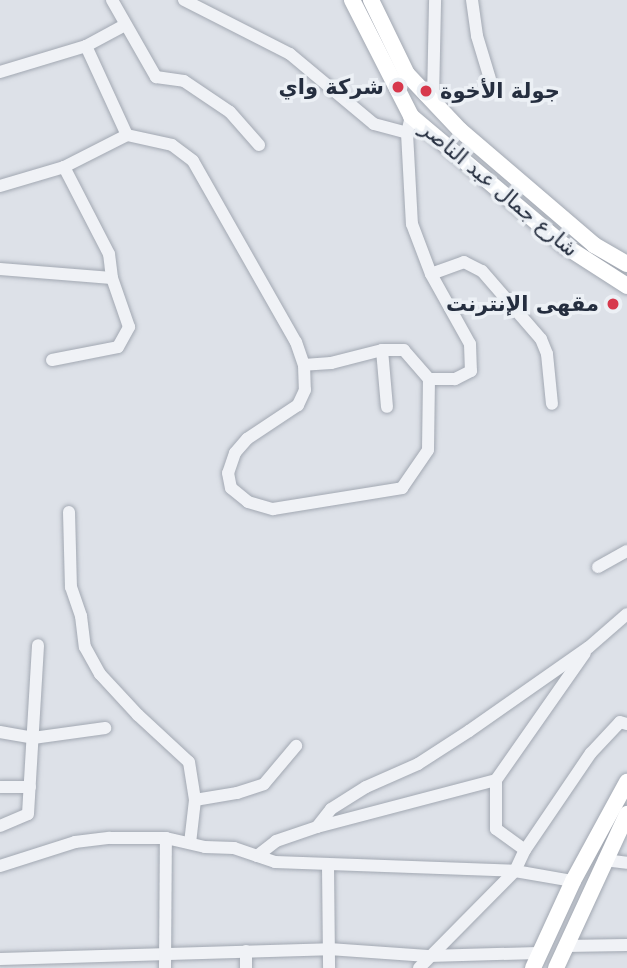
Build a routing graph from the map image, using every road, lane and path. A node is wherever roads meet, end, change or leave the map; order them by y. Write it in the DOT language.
graph roads {
  1 [pos="112,0"];
  2 [pos="184,0"];
  3 [pos="352,0"];
  4 [pos="371,0"];
  5 [pos="435,0"];
  6 [pos="472,0"];
  7 [pos="125,25"];
  8 [pos="86,46"];
  9 [pos="0,72"];
  10 [pos="491,79"];
  11 [pos="433,99"];
  12 [pos="411,116"];
  13 [pos="407,133"];
  14 [pos="127,135"];
  15 [pos="259,145"];
  16 [pos="64,167"];
  17 [pos="0,186"];
  18 [pos="627,264"];
  19 [pos="0,269"];
  20 [pos="431,274"];
  21 [pos="112,278"];
  22 [pos="627,286"];
  23 [pos="382,350"];
  24 [pos="52,359"];
  25 [pos="304,365"];
  26 [pos="429,379"];
  27 [pos="552,404"];
  28 [pos="387,407"];
  29 [pos="69,512"];
  30 [pos="627,551"];
  31 [pos="598,567"];
  32 [pos="627,614"];
  33 [pos="38,645"];
  34 [pos="589,647"];
  35 [pos="625,720"];
  36 [pos="105,728"];
  37 [pos="0,732"];
  38 [pos="33,738"];
  39 [pos="296,746"];
  40 [pos="496,780"];
  41 [pos="627,782"];
  42 [pos="30,787"];
  43 [pos="0,788"];
  44 [pos="195,800"];
  45 [pos="627,814"];
  46 [pos="0,826"];
  47 [pos="317,828"];
  48 [pos="166,838"];
  49 [pos="190,843"];
  50 [pos="525,850"];
  51 [pos="257,856"];
  52 [pos="604,860"];
  53 [pos="627,863"];
  54 [pos="0,866"];
  55 [pos="328,866"];
  56 [pos="515,871"];
  57 [pos="572,881"];
  58 [pos="627,945"];
  59 [pos="565,946"];
  60 [pos="329,950"];
  61 [pos="246,951"];
  62 [pos="165,953"];
  63 [pos="428,956"];
  64 [pos="0,959"];
  65 [pos="536,960"];
  66 [pos="77,962"];
  67 [pos="165,968"];
  68 [pos="246,968"];
  69 [pos="330,968"];
  70 [pos="419,968"];
  71 [pos="556,968"];
  1 -- 7 [label="street"];
  2 -- 13 [label="street"];
  3 -- 12 [label="main road, شارع جمال عبد الناصر"];
  4 -- 11 [label="main road, شارع جمال عبد الناصر"];
  5 -- 11 [label="street"];
  6 -- 10 [label="street"];
  7 -- 8 [label="street"];
  7 -- 15 [label="street"];
  8 -- 9 [label="street"];
  8 -- 14 [label="street"];
  11 -- 12 [label="main road"];
  11 -- 18 [label="main road, شارع جمال عبد الناصر"];
  12 -- 13 [label="street"];
  12 -- 22 [label="main road, شارع جمال عبد الناصر"];
  13 -- 20 [label="street"];
  14 -- 16 [label="street"];
  14 -- 25 [label="street"];
  16 -- 17 [label="street"];
  16 -- 21 [label="street"];
  19 -- 21 [label="street"];
  20 -- 26 [label="street"];
  20 -- 27 [label="street"];
  21 -- 24 [label="street"];
  23 -- 25 [label="street"];
  23 -- 26 [label="street"];
  23 -- 28 [label="street"];
  25 -- 26 [label="street"];
  29 -- 44 [label="street"];
  30 -- 31 [label="street"];
  32 -- 34 [label="street"];
  33 -- 38 [label="street"];
  34 -- 40 [label="street"];
  34 -- 47 [label="street"];
  35 -- 50 [label="street"];
  36 -- 38 [label="street"];
  37 -- 38 [label="street"];
  38 -- 42 [label="street"];
  39 -- 44 [label="street"];
  40 -- 47 [label="street"];
  40 -- 50 [label="street"];
  41 -- 57 [label="main road"];
  42 -- 43 [label="street"];
  42 -- 46 [label="street"];
  44 -- 49 [label="street"];
  45 -- 52 [label="main road"];
  47 -- 51 [label="street"];
  48 -- 49 [label="street"];
  48 -- 54 [label="street"];
  48 -- 62 [label="street"];
  49 -- 51 [label="street"];
  50 -- 56 [label="street"];
  51 -- 55 [label="street"];
  52 -- 53 [label="street"];
  52 -- 59 [label="main road"];
  55 -- 56 [label="street"];
  55 -- 60 [label="street"];
  56 -- 57 [label="street"];
  56 -- 63 [label="street"];
  57 -- 65 [label="main road"];
  58 -- 59 [label="street"];
  59 -- 71 [label="main road"];
  60 -- 61 [label="street"];
  60 -- 63 [label="street"];
  60 -- 69 [label="street"];
  61 -- 62 [label="street"];
  61 -- 68 [label="street"];
  62 -- 66 [label="street"];
  62 -- 67 [label="street"];
  63 -- 65 [label="street"];
  63 -- 70 [label="street"];
  64 -- 66 [label="street"];
}
